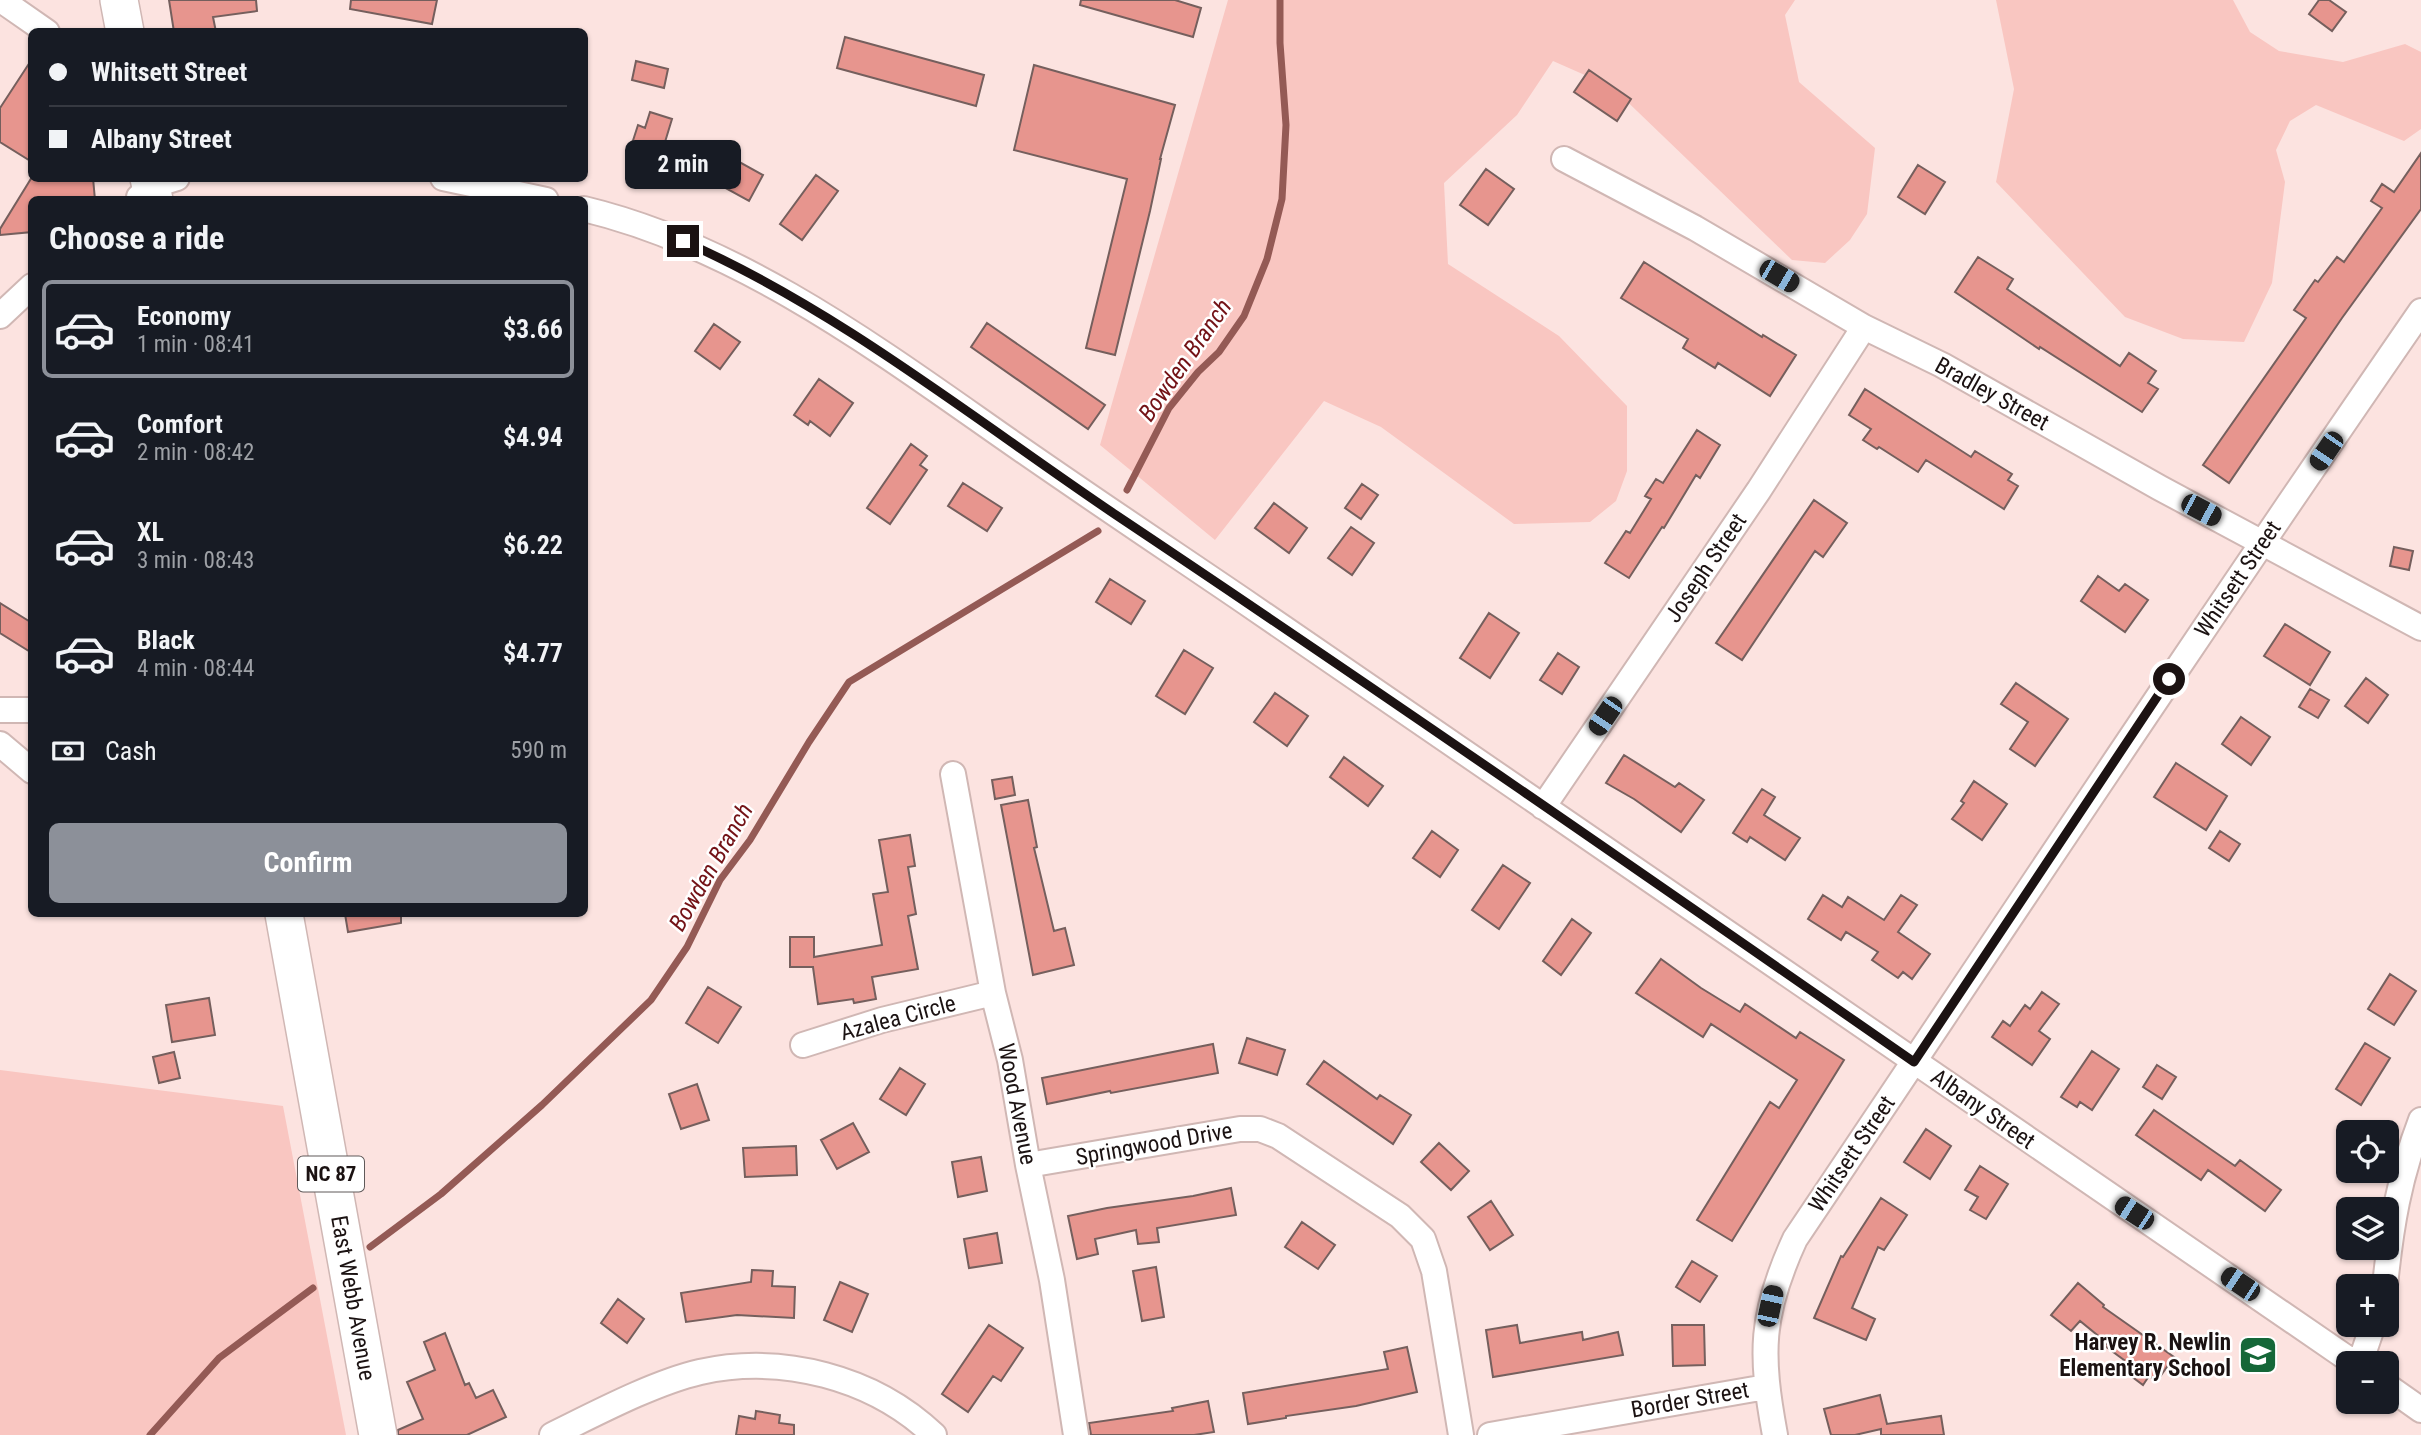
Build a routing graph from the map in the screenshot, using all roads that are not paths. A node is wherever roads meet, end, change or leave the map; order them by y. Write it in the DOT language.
graph roads {
  1 [pos="1,0"];
  2 [pos="119,0"];
  3 [pos="41,28"];
  4 [pos="124,28"];
  5 [pos="1563,159"];
  6 [pos="462,182"];
  7 [pos="527,196"];
  8 [pos="588,210"];
  9 [pos="28,290"];
  10 [pos="2421,310"];
  11 [pos="0,316"];
  12 [pos="1864,327"];
  13 [pos="2262,543"];
  14 [pos="2421,628"];
  15 [pos="0,710"];
  16 [pos="28,710"];
  17 [pos="0,744"];
  18 [pos="28,768"];
  19 [pos="953,774"];
  20 [pos="1543,807"];
  21 [pos="285,917"];
  22 [pos="993,993"];
  23 [pos="803,1045"];
  24 [pos="1914,1062"];
  25 [pos="2421,1119"];
  26 [pos="1028,1165"];
  27 [pos="2386,1274"];
  28 [pos="2336,1351"];
  29 [pos="1766,1387"];
  30 [pos="2399,1395"];
  31 [pos="2421,1410"];
  32 [pos="378,1435"];
  33 [pos="552,1435"];
  34 [pos="934,1435"];
  35 [pos="1076,1435"];
  36 [pos="1461,1435"];
  37 [pos="1490,1435"];
  38 [pos="1775,1435"];
  1 -- 3 [label="street"];
  2 -- 4 [label="highway"];
  5 -- 12 [label="street, Bradley Street"];
  6 -- 7 [label="street"];
  8 -- 20 [label="street, Albany Street"];
  9 -- 11 [label="street"];
  10 -- 13 [label="street, Whitsett Street"];
  12 -- 13 [label="street, Bradley Street"];
  12 -- 20 [label="street, Joseph Street"];
  13 -- 14 [label="street, Bradley Street"];
  13 -- 24 [label="street, Whitsett Street"];
  15 -- 16 [label="street"];
  17 -- 18 [label="street"];
  19 -- 22 [label="street, Wood Avenue"];
  20 -- 24 [label="street, Albany Street"];
  21 -- 32 [label="highway, East Webb Avenue / NC 87"];
  22 -- 23 [label="street, Azalea Circle"];
  22 -- 26 [label="street, Wood Avenue"];
  24 -- 28 [label="street, Albany Street"];
  24 -- 29 [label="street, Whitsett Street"];
  25 -- 27 [label="street"];
  26 -- 35 [label="street, Wood Avenue"];
  26 -- 36 [label="street, Springwood Drive"];
  29 -- 37 [label="street, Border Street"];
  29 -- 38 [label="street, Whitsett Street"];
  30 -- 31 [label="street"];
  33 -- 34 [label="street"];
}
